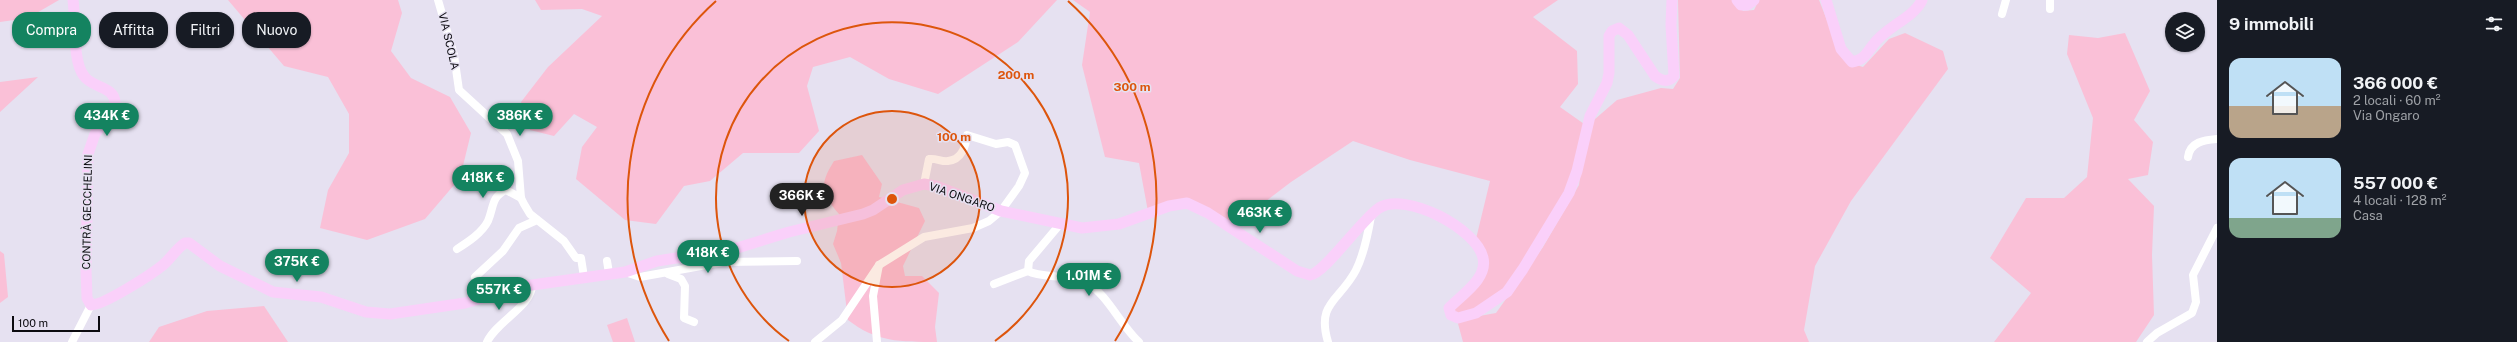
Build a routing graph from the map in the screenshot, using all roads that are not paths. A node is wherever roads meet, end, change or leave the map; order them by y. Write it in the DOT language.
graph roads {
  1 [pos="73,0"];
  2 [pos="438,0"];
  3 [pos="1672,0"];
  4 [pos="1737,0"];
  5 [pos="1754,0"];
  6 [pos="1826,0"];
  7 [pos="1922,0"];
  8 [pos="2006,0"];
  9 [pos="2050,0"];
  10 [pos="2050,9"];
  11 [pos="2002,14"];
  12 [pos="2217,139"];
  13 [pos="2188,157"];
  14 [pos="924,184"];
  15 [pos="521,198"];
  16 [pos="1001,211"];
  17 [pos="1370,216"];
  18 [pos="537,220"];
  19 [pos="1061,223"];
  20 [pos="2217,228"];
  21 [pos="457,249"];
  22 [pos="607,261"];
  23 [pos="797,261"];
  24 [pos="879,265"];
  25 [pos="1028,271"];
  26 [pos="625,272"];
  27 [pos="609,274"];
  28 [pos="665,274"];
  29 [pos="476,277"];
  30 [pos="584,277"];
  31 [pos="994,284"];
  32 [pos="532,285"];
  33 [pos="91,305"];
  34 [pos="694,322"];
  35 [pos="72,342"];
  36 [pos="487,342"];
  37 [pos="815,342"];
  38 [pos="877,342"];
  39 [pos="1139,342"];
  40 [pos="1328,342"];
  41 [pos="2147,342"];
  1 -- 33 [label="main road, CONTRÀ GECCHELINI"];
  2 -- 15 [label="street, VIA SCOLA"];
  3 -- 17 [label="main road, VIA ONGARO"];
  4 -- 5 [label="main road"];
  6 -- 7 [label="main road"];
  8 -- 11 [label="street"];
  9 -- 10 [label="street"];
  12 -- 13 [label="street"];
  14 -- 16 [label="main road, VIA ONGARO"];
  14 -- 16 [label="street, VIA ONGARO"];
  14 -- 26 [label="main road, VIA ONGARO"];
  15 -- 18 [label="street, VIA SCOLA"];
  15 -- 21 [label="street"];
  16 -- 19 [label="main road, VIA ONGARO"];
  16 -- 24 [label="street"];
  17 -- 19 [label="main road, VIA ONGARO"];
  17 -- 40 [label="street"];
  18 -- 29 [label="street"];
  18 -- 30 [label="street, VIA SCOLA"];
  19 -- 25 [label="street"];
  20 -- 41 [label="street"];
  22 -- 27 [label="street"];
  23 -- 28 [label="street"];
  24 -- 37 [label="street"];
  24 -- 38 [label="street"];
  25 -- 31 [label="street"];
  25 -- 39 [label="street"];
  26 -- 27 [label="main road, VIA ONGARO"];
  26 -- 28 [label="street"];
  27 -- 30 [label="main road, VIA ONGARO"];
  28 -- 34 [label="street"];
  30 -- 32 [label="main road, VIA ONGARO"];
  32 -- 33 [label="main road, VIA ONGARO"];
  32 -- 36 [label="street"];
  33 -- 35 [label="street"];
}
